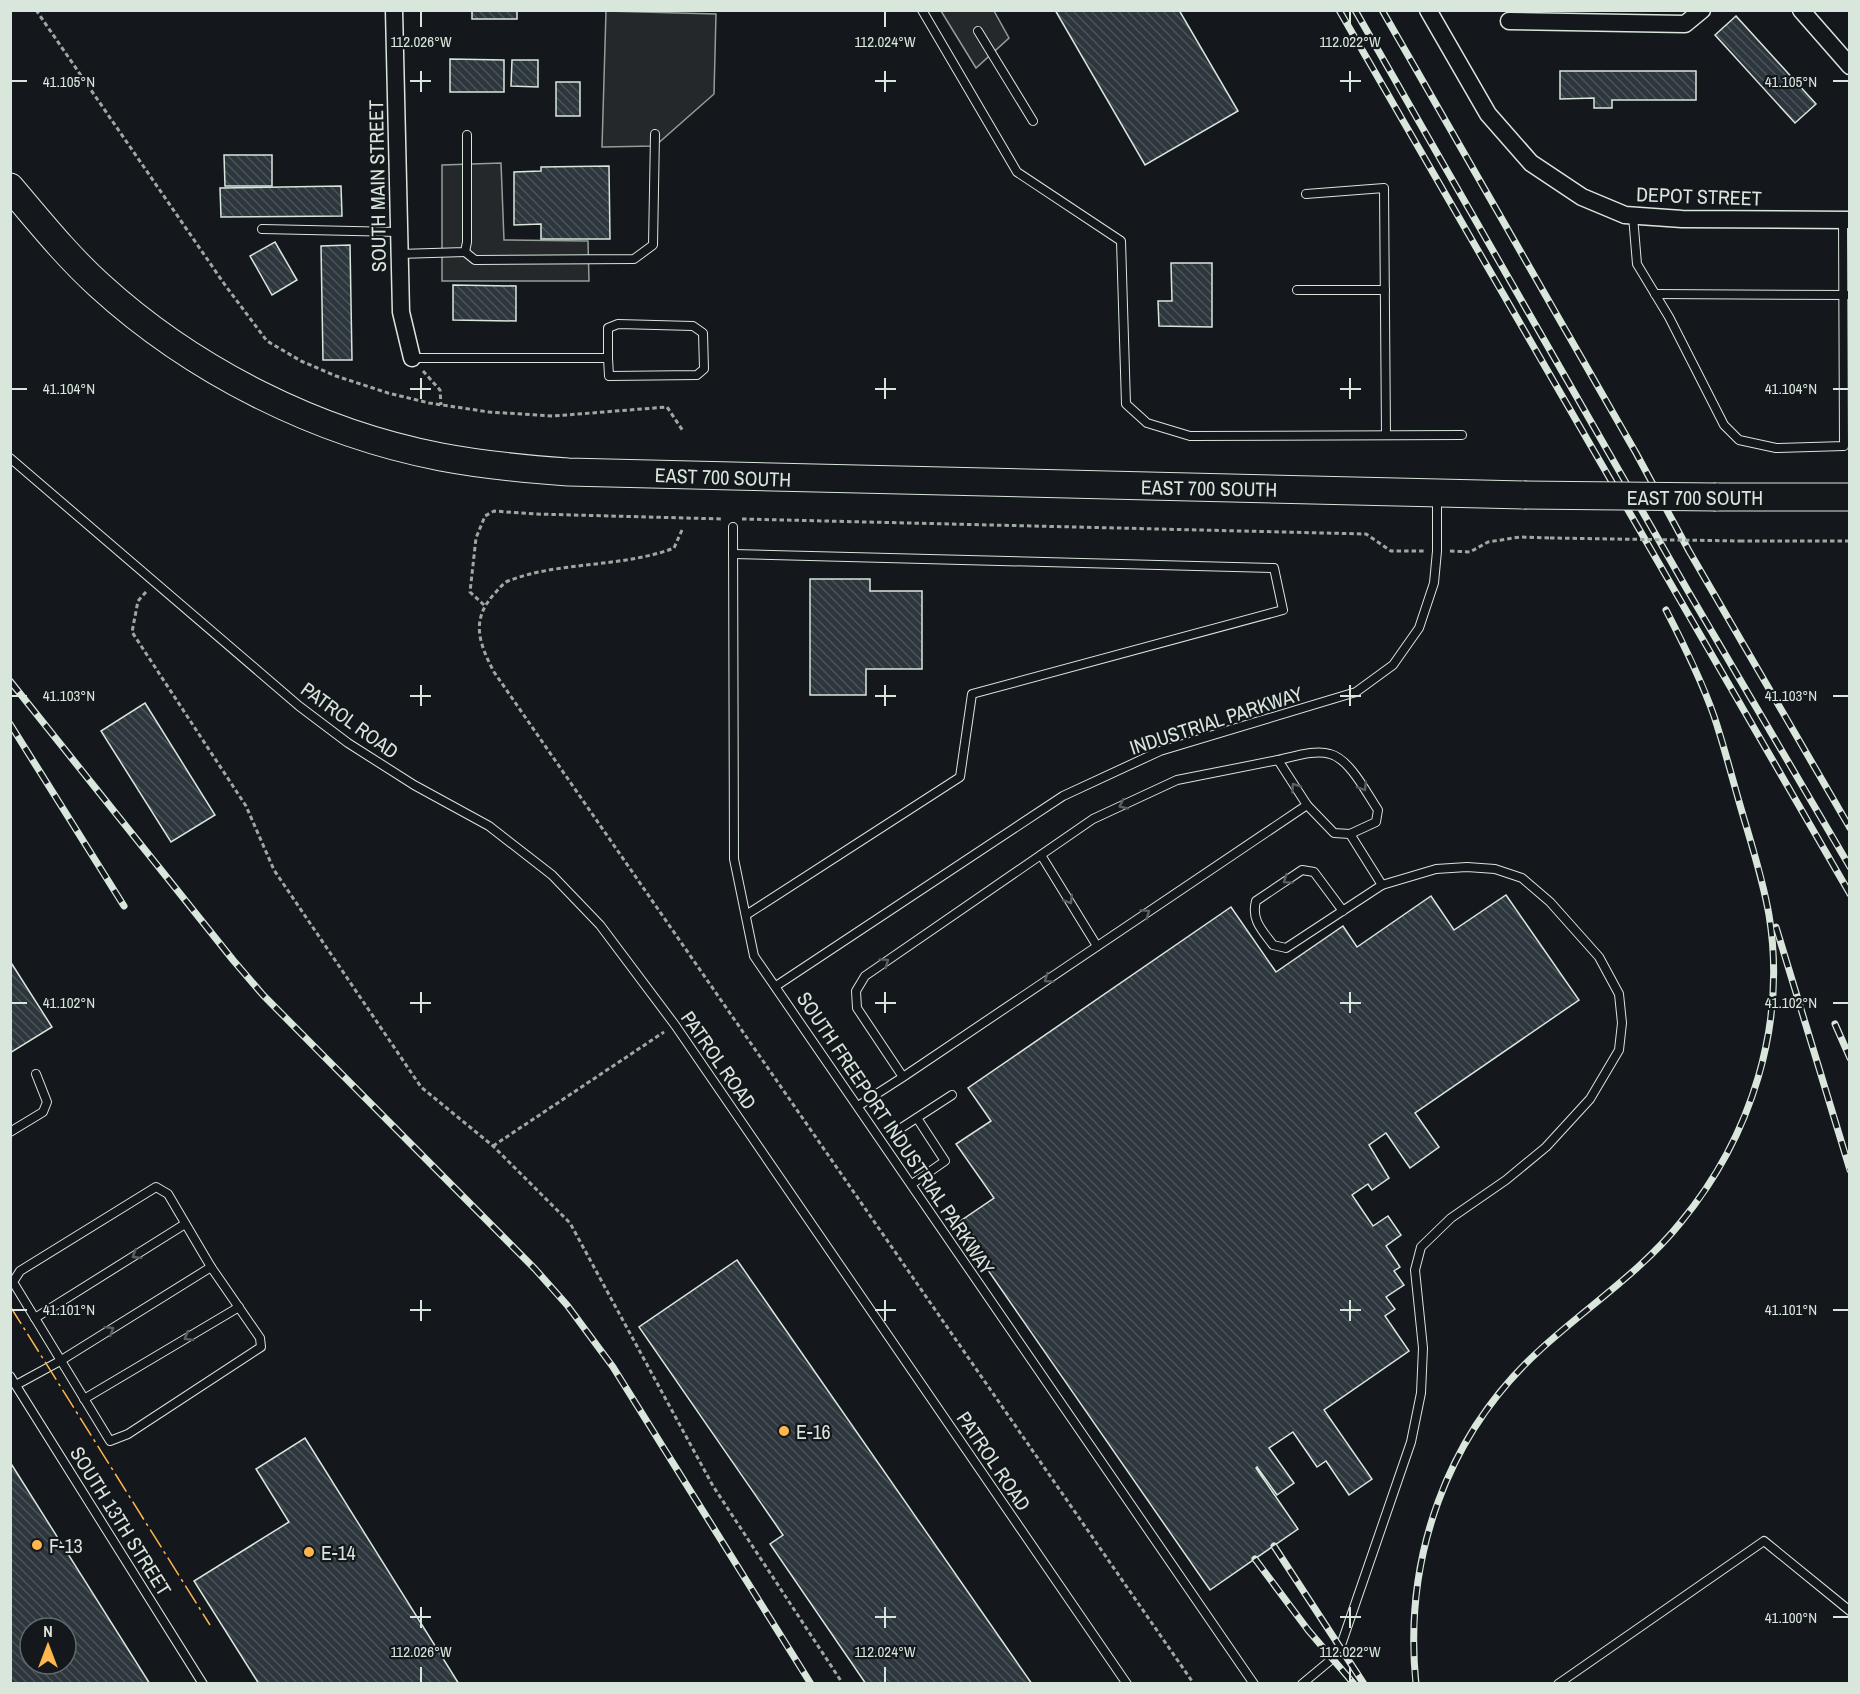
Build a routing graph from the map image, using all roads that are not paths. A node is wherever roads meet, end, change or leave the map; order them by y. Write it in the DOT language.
graph roads {
  1 [pos="394,10"];
  2 [pos="922,10"];
  3 [pos="1428,10"];
  4 [pos="1702,10"];
  5 [pos="1801,10"];
  6 [pos="1509,21"];
  7 [pos="978,31"];
  8 [pos="1850,66"];
  9 [pos="1033,121"];
  10 [pos="655,134"];
  11 [pos="467,135"];
  12 [pos="10,187"];
  13 [pos="1306,194"];
  14 [pos="1632,216"];
  15 [pos="1846,220"];
  16 [pos="262,230"];
  17 [pos="398,232"];
  18 [pos="465,252"];
  19 [pos="399,254"];
  20 [pos="1298,290"];
  21 [pos="1385,290"];
  22 [pos="1655,294"];
  23 [pos="1846,295"];
  24 [pos="412,358"];
  25 [pos="608,358"];
  26 [pos="1386,435"];
  27 [pos="1462,435"];
  28 [pos="1847,446"];
  29 [pos="10,458"];
  30 [pos="1437,493"];
  31 [pos="1850,497"];
  32 [pos="731,523"];
  33 [pos="733,554"];
  34 [pos="1278,760"];
  35 [pos="1307,805"];
  36 [pos="1350,834"];
  37 [pos="1041,855"];
  38 [pos="1383,885"];
  39 [pos="1343,911"];
  40 [pos="746,915"];
  41 [pos="1097,946"];
  42 [pos="776,986"];
  43 [pos="36,1074"];
  44 [pos="903,1077"];
  45 [pos="952,1095"];
  46 [pos="858,1106"];
  47 [pos="917,1118"];
  48 [pos="10,1132"];
  49 [pos="895,1132"];
  50 [pos="912,1184"];
  51 [pos="185,1224"];
  52 [pos="211,1267"];
  53 [pos="239,1307"];
  54 [pos="35,1318"];
  55 [pos="60,1361"];
  56 [pos="10,1376"];
  57 [pos="16,1385"];
  58 [pos="84,1400"];
  59 [pos="1850,1611"];
  60 [pos="203,1683"];
  61 [pos="1127,1683"];
  62 [pos="1254,1683"];
  63 [pos="1302,1683"];
  64 [pos="1558,1683"];
  1 -- 17 [label="street, SOUTH MAIN STREET"];
  2 -- 26 [label="lane"];
  3 -- 14 [label="street, DEPOT STREET"];
  4 -- 6 [label="street"];
  5 -- 8 [label="street"];
  7 -- 9 [label="lane"];
  10 -- 18 [label="lane"];
  11 -- 18 [label="lane"];
  12 -- 30 [label="main road, EAST 700 SOUTH"];
  13 -- 21 [label="lane"];
  14 -- 15 [label="street, DEPOT STREET"];
  14 -- 22 [label="lane"];
  15 -- 23 [label="lane"];
  16 -- 17 [label="lane"];
  17 -- 19 [label="street, SOUTH MAIN STREET"];
  18 -- 19 [label="lane"];
  19 -- 24 [label="street, SOUTH MAIN STREET"];
  20 -- 21 [label="lane"];
  21 -- 26 [label="lane"];
  22 -- 23 [label="lane"];
  22 -- 28 [label="lane"];
  23 -- 28 [label="lane"];
  24 -- 25 [label="lane"];
  25 -- 25 [label="lane"];
  26 -- 27 [label="lane"];
  29 -- 61 [label="lane, PATROL ROAD"];
  30 -- 31 [label="main road, EAST 700 SOUTH, bridge"];
  30 -- 42 [label="lane, INDUSTRIAL PARKWAY"];
  32 -- 33 [label="lane, SOUTH FREEPORT INDUSTRIAL PARKWAY"];
  33 -- 40 [label="lane, SOUTH FREEPORT INDUSTRIAL PARKWAY"];
  33 -- 40 [label="lane"];
  35 -- 34 [label="lane, one-way"];
  34 -- 36 [label="lane, one-way"];
  34 -- 37 [label="lane, one-way"];
  35 -- 36 [label="lane"];
  41 -- 35 [label="lane, one-way"];
  36 -- 38 [label="lane"];
  37 -- 41 [label="lane, one-way"];
  44 -- 37 [label="lane, one-way"];
  38 -- 39 [label="lane"];
  38 -- 63 [label="lane"];
  39 -- 39 [label="lane, one-way"];
  40 -- 42 [label="lane, SOUTH FREEPORT INDUSTRIAL PARKWAY"];
  41 -- 44 [label="lane, one-way"];
  42 -- 46 [label="lane, SOUTH FREEPORT INDUSTRIAL PARKWAY"];
  43 -- 48 [label="lane"];
  44 -- 46 [label="lane"];
  45 -- 47 [label="lane"];
  46 -- 50 [label="lane, SOUTH FREEPORT INDUSTRIAL PARKWAY"];
  47 -- 49 [label="lane"];
  47 -- 50 [label="lane"];
  50 -- 62 [label="lane, SOUTH FREEPORT INDUSTRIAL PARKWAY"];
  51 -- 52 [label="lane"];
  51 -- 54 [label="lane, one-way"];
  51 -- 54 [label="lane"];
  52 -- 53 [label="lane"];
  55 -- 52 [label="lane, one-way"];
  53 -- 58 [label="lane, one-way"];
  53 -- 58 [label="lane"];
  54 -- 55 [label="lane"];
  55 -- 57 [label="lane"];
  55 -- 58 [label="lane"];
  56 -- 57 [label="lane, SOUTH 13TH STREET"];
  57 -- 60 [label="lane, SOUTH 13TH STREET"];
  59 -- 64 [label="lane"];
}
